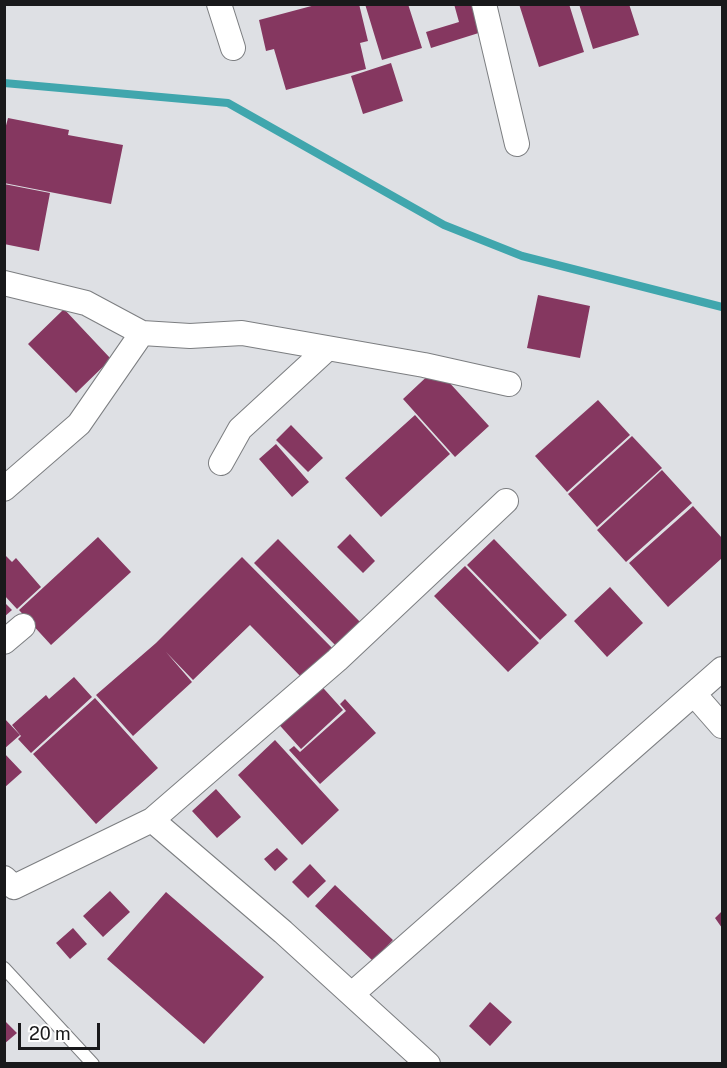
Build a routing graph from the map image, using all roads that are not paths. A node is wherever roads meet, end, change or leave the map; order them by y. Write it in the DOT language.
graph roads {
  1 [pos="219,4"];
  2 [pos="484,4"];
  3 [pos="233,48"];
  4 [pos="517,144"];
  5 [pos="4,283"];
  6 [pos="142,333"];
  7 [pos="327,350"];
  8 [pos="509,384"];
  9 [pos="221,463"];
  10 [pos="4,489"];
  11 [pos="506,501"];
  12 [pos="23,626"];
  13 [pos="4,642"];
  14 [pos="723,669"];
  15 [pos="694,694"];
  16 [pos="723,726"];
  17 [pos="152,820"];
  18 [pos="8,888"];
  19 [pos="4,968"];
  20 [pos="352,994"];
  21 [pos="93,1064"];
  22 [pos="428,1064"];
  1 -- 3 [label="street"];
  2 -- 4 [label="street"];
  5 -- 6 [label="street"];
  6 -- 7 [label="street"];
  6 -- 10 [label="street"];
  7 -- 8 [label="street"];
  7 -- 9 [label="street"];
  11 -- 17 [label="street"];
  12 -- 13 [label="street"];
  14 -- 15 [label="street"];
  15 -- 16 [label="street"];
  15 -- 20 [label="street"];
  17 -- 18 [label="street"];
  17 -- 20 [label="street"];
  19 -- 21 [label="lane"];
  20 -- 22 [label="street"];
}
